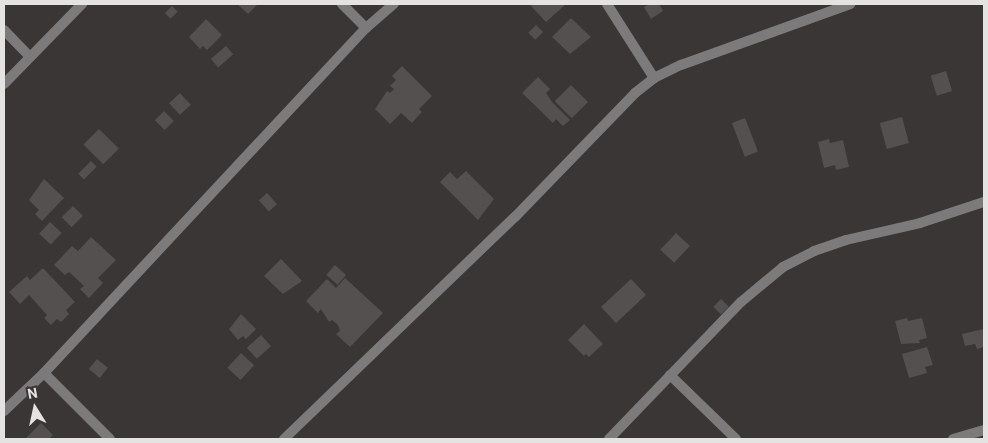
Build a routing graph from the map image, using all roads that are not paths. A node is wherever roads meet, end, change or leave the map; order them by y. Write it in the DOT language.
graph roads {
  1 [pos="82,4"];
  2 [pos="342,4"];
  3 [pos="394,4"];
  4 [pos="607,4"];
  5 [pos="850,4"];
  6 [pos="366,28"];
  7 [pos="4,30"];
  8 [pos="30,57"];
  9 [pos="654,78"];
  10 [pos="4,84"];
  11 [pos="984,202"];
  12 [pos="44,373"];
  13 [pos="670,375"];
  14 [pos="4,411"];
  15 [pos="984,430"];
  16 [pos="110,439"];
  17 [pos="284,439"];
  18 [pos="609,439"];
  19 [pos="736,439"];
  20 [pos="953,439"];
  1 -- 8 [label="street"];
  2 -- 6 [label="street"];
  3 -- 6 [label="street"];
  4 -- 9 [label="street"];
  5 -- 9 [label="street"];
  6 -- 12 [label="street"];
  7 -- 8 [label="street"];
  8 -- 10 [label="street"];
  9 -- 17 [label="street"];
  11 -- 13 [label="street"];
  12 -- 14 [label="street"];
  12 -- 16 [label="street"];
  13 -- 18 [label="street"];
  13 -- 19 [label="street"];
  15 -- 20 [label="street"];
}
